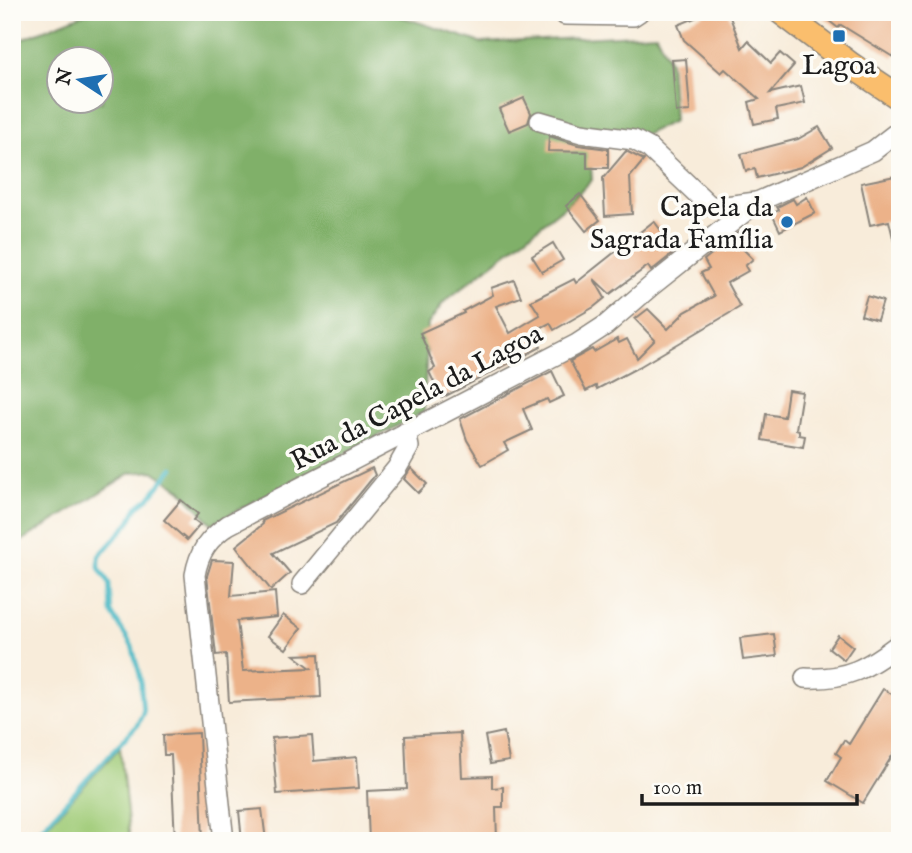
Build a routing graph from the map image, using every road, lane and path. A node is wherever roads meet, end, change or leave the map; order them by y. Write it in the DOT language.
graph roads {
  1 [pos="565,12"];
  2 [pos="781,12"];
  3 [pos="639,13"];
  4 [pos="900,98"];
  5 [pos="540,121"];
  6 [pos="900,130"];
  7 [pos="757,202"];
  8 [pos="406,432"];
  9 [pos="302,584"];
  10 [pos="900,643"];
  11 [pos="805,678"];
  12 [pos="224,841"];
  1 -- 3 [label="street"];
  2 -- 4 [label="main road"];
  5 -- 7 [label="street"];
  6 -- 7 [label="street, Rua da Capela da Lagoa"];
  7 -- 8 [label="street, Rua da Capela da Lagoa"];
  8 -- 9 [label="street"];
  8 -- 12 [label="street, Rua da Capela da Lagoa"];
  10 -- 11 [label="street"];
}
